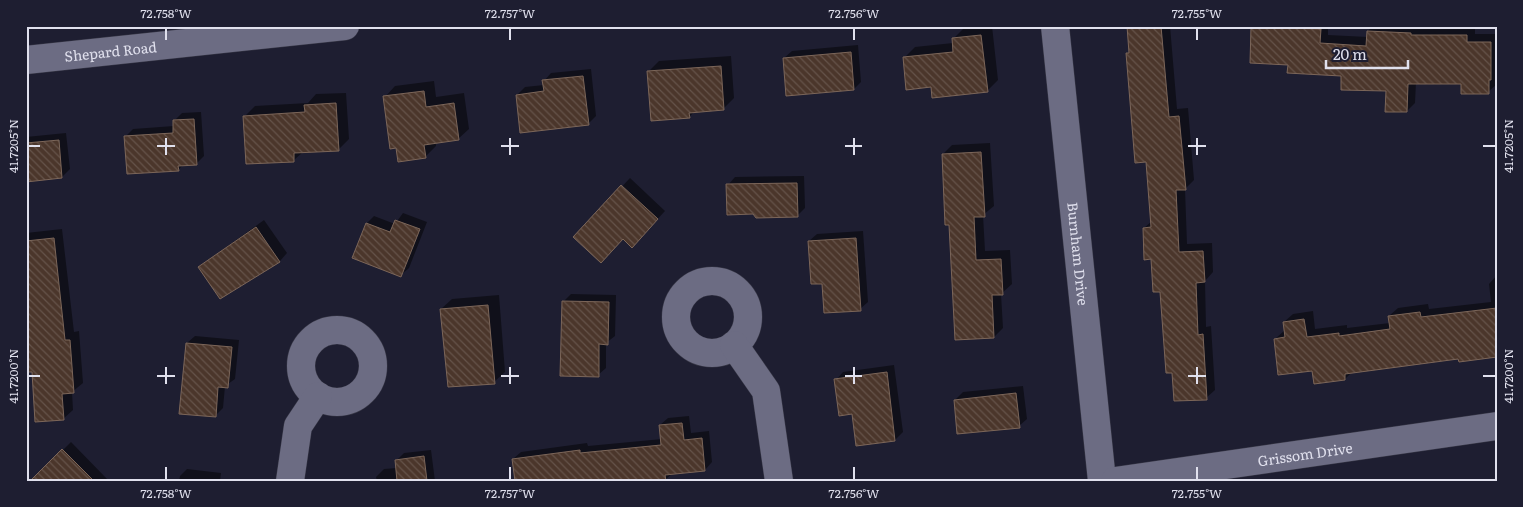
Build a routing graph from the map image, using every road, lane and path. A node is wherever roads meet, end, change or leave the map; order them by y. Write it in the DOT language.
graph roads {
  1 [pos="345,26"];
  2 [pos="1055,26"];
  3 [pos="26,60"];
  4 [pos="734,346"];
  5 [pos="318,396"];
  6 [pos="1497,426"];
  7 [pos="290,481"];
  8 [pos="779,481"];
  9 [pos="1102,481"];
  10 [pos="1115,481"];
  1 -- 3 [label="street, Shepard Road"];
  2 -- 9 [label="street, Burnham Drive"];
  4 -- 8 [label="street"];
  5 -- 7 [label="street"];
  6 -- 10 [label="street, Grissom Drive"];
}
